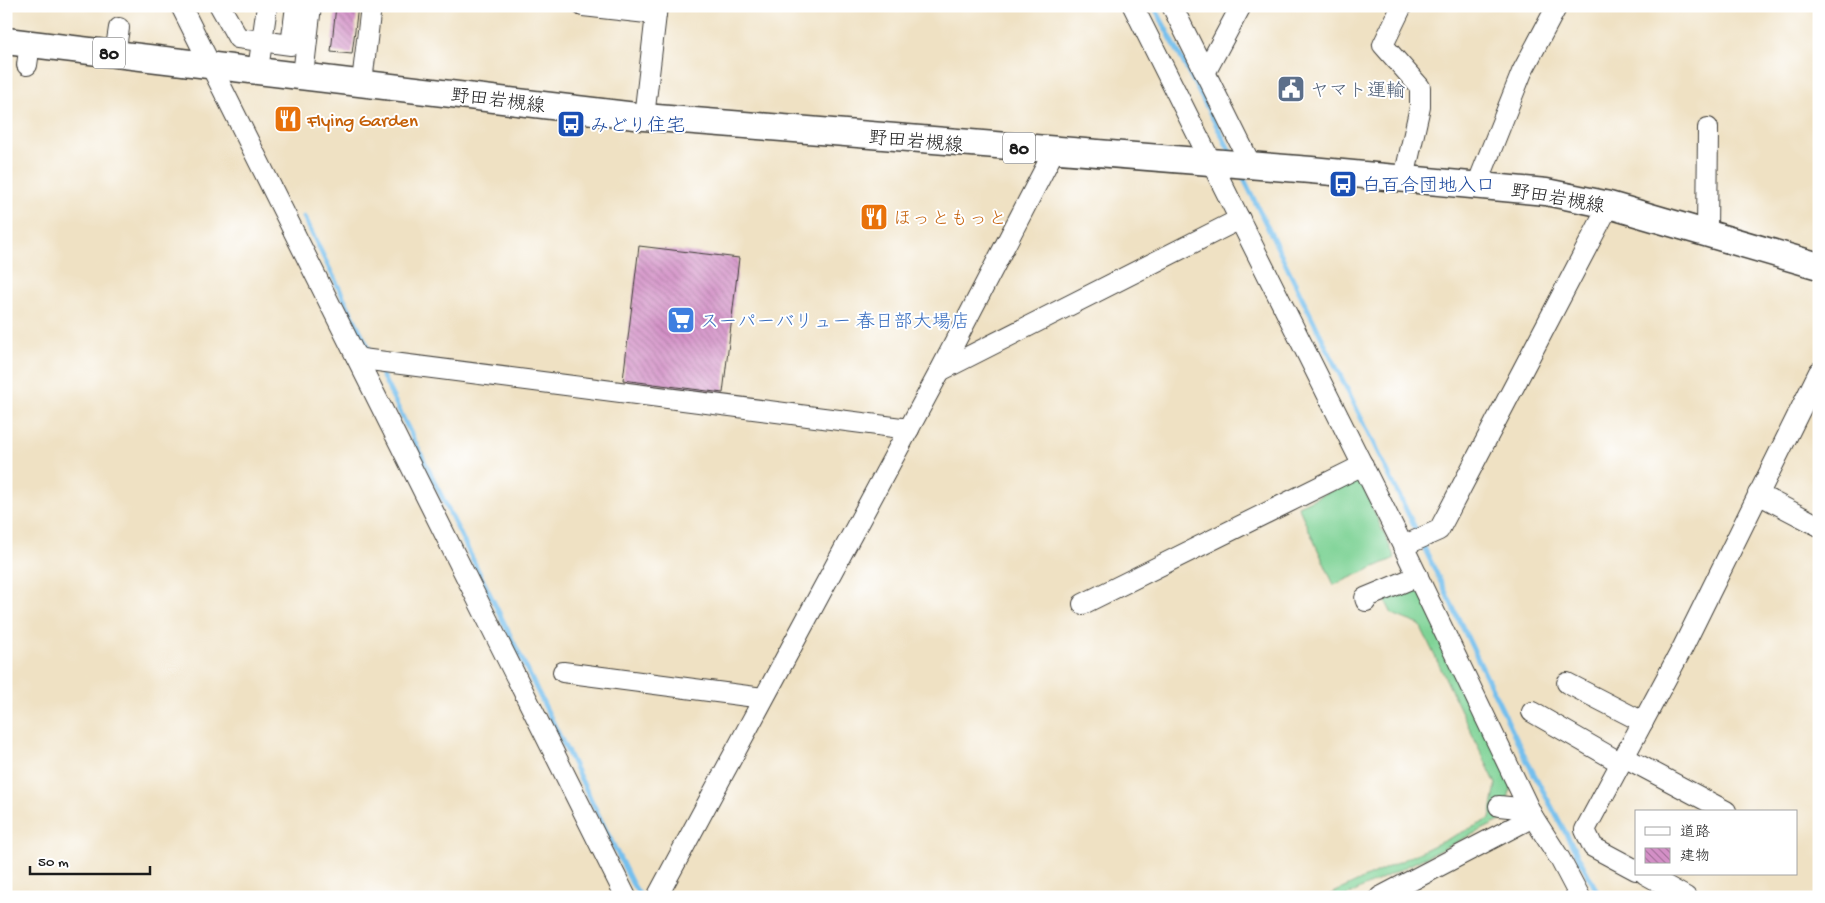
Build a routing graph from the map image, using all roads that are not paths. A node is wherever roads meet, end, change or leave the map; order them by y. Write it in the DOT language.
graph roads {
  1 [pos="181,6"];
  2 [pos="220,6"];
  3 [pos="267,6"];
  4 [pos="371,6"];
  5 [pos="583,6"];
  6 [pos="1133,6"];
  7 [pos="1172,6"];
  8 [pos="1241,6"];
  9 [pos="1402,6"];
  10 [pos="1557,6"];
  11 [pos="656,10"];
  12 [pos="309,12"];
  13 [pos="119,28"];
  14 [pos="262,42"];
  15 [pos="21,50"];
  16 [pos="115,54"];
  17 [pos="211,64"];
  18 [pos="258,70"];
  19 [pos="1205,74"];
  20 [pos="303,75"];
  21 [pos="362,82"];
  22 [pos="644,117"];
  23 [pos="1708,128"];
  24 [pos="1054,151"];
  25 [pos="1212,162"];
  26 [pos="1251,165"];
  27 [pos="1404,178"];
  28 [pos="1477,185"];
  29 [pos="1609,205"];
  30 [pos="1240,219"];
  31 [pos="1708,233"];
  32 [pos="1819,266"];
  33 [pos="359,357"];
  34 [pos="940,371"];
  35 [pos="1819,372"];
  36 [pos="908,429"];
  37 [pos="1363,465"];
  38 [pos="1758,494"];
  39 [pos="1819,526"];
  40 [pos="1404,546"];
  41 [pos="1418,576"];
  42 [pos="1366,601"];
  43 [pos="1083,604"];
  44 [pos="563,672"];
  45 [pos="1567,683"];
  46 [pos="763,698"];
  47 [pos="1532,712"];
  48 [pos="1643,722"];
  49 [pos="1622,760"];
  50 [pos="1499,806"];
  51 [pos="1724,810"];
  52 [pos="1531,813"];
  53 [pos="1635,869"];
  54 [pos="1648,876"];
  55 [pos="626,897"];
  56 [pos="657,897"];
  57 [pos="1380,897"];
  58 [pos="1580,897"];
  59 [pos="1686,897"];
  1 -- 17 [label="street"];
  2 -- 14 [label="street"];
  3 -- 14 [label="street"];
  4 -- 21 [label="street"];
  5 -- 11 [label="street"];
  6 -- 25 [label="street"];
  7 -- 19 [label="street"];
  8 -- 19 [label="street"];
  9 -- 27 [label="street"];
  10 -- 28 [label="street"];
  11 -- 22 [label="street"];
  12 -- 14 [label="street"];
  12 -- 20 [label="street"];
  13 -- 16 [label="street"];
  14 -- 18 [label="street"];
  15 -- 16 [label="main road, 野田岩槻線 / 80"];
  16 -- 17 [label="main road, 野田岩槻線 / 80"];
  17 -- 18 [label="main road, 野田岩槻線 / 80"];
  17 -- 33 [label="street"];
  18 -- 20 [label="main road, 野田岩槻線 / 80"];
  19 -- 26 [label="street"];
  20 -- 21 [label="main road, 野田岩槻線 / 80"];
  21 -- 22 [label="main road, 野田岩槻線 / 80"];
  22 -- 24 [label="main road, 野田岩槻線 / 80"];
  23 -- 31 [label="street"];
  24 -- 25 [label="main road, 野田岩槻線 / 80"];
  24 -- 34 [label="street"];
  25 -- 26 [label="main road, 野田岩槻線 / 80"];
  25 -- 30 [label="street"];
  26 -- 27 [label="main road, 野田岩槻線 / 80"];
  27 -- 28 [label="main road, 野田岩槻線 / 80"];
  28 -- 29 [label="main road, 野田岩槻線 / 80"];
  29 -- 31 [label="main road, 野田岩槻線 / 80"];
  29 -- 40 [label="street"];
  30 -- 34 [label="street"];
  30 -- 37 [label="street"];
  31 -- 32 [label="main road, 野田岩槻線 / 80"];
  33 -- 36 [label="street"];
  33 -- 55 [label="street"];
  34 -- 36 [label="street"];
  35 -- 38 [label="street"];
  36 -- 46 [label="street"];
  37 -- 40 [label="street"];
  37 -- 43 [label="street"];
  38 -- 39 [label="street"];
  38 -- 48 [label="street"];
  40 -- 41 [label="street"];
  41 -- 42 [label="street"];
  41 -- 52 [label="street"];
  44 -- 46 [label="street"];
  45 -- 48 [label="street"];
  46 -- 56 [label="street"];
  47 -- 49 [label="street"];
  48 -- 49 [label="street"];
  49 -- 51 [label="street"];
  49 -- 53 [label="street"];
  50 -- 52 [label="street"];
  52 -- 57 [label="street"];
  52 -- 58 [label="street"];
  54 -- 59 [label="street"];
}
